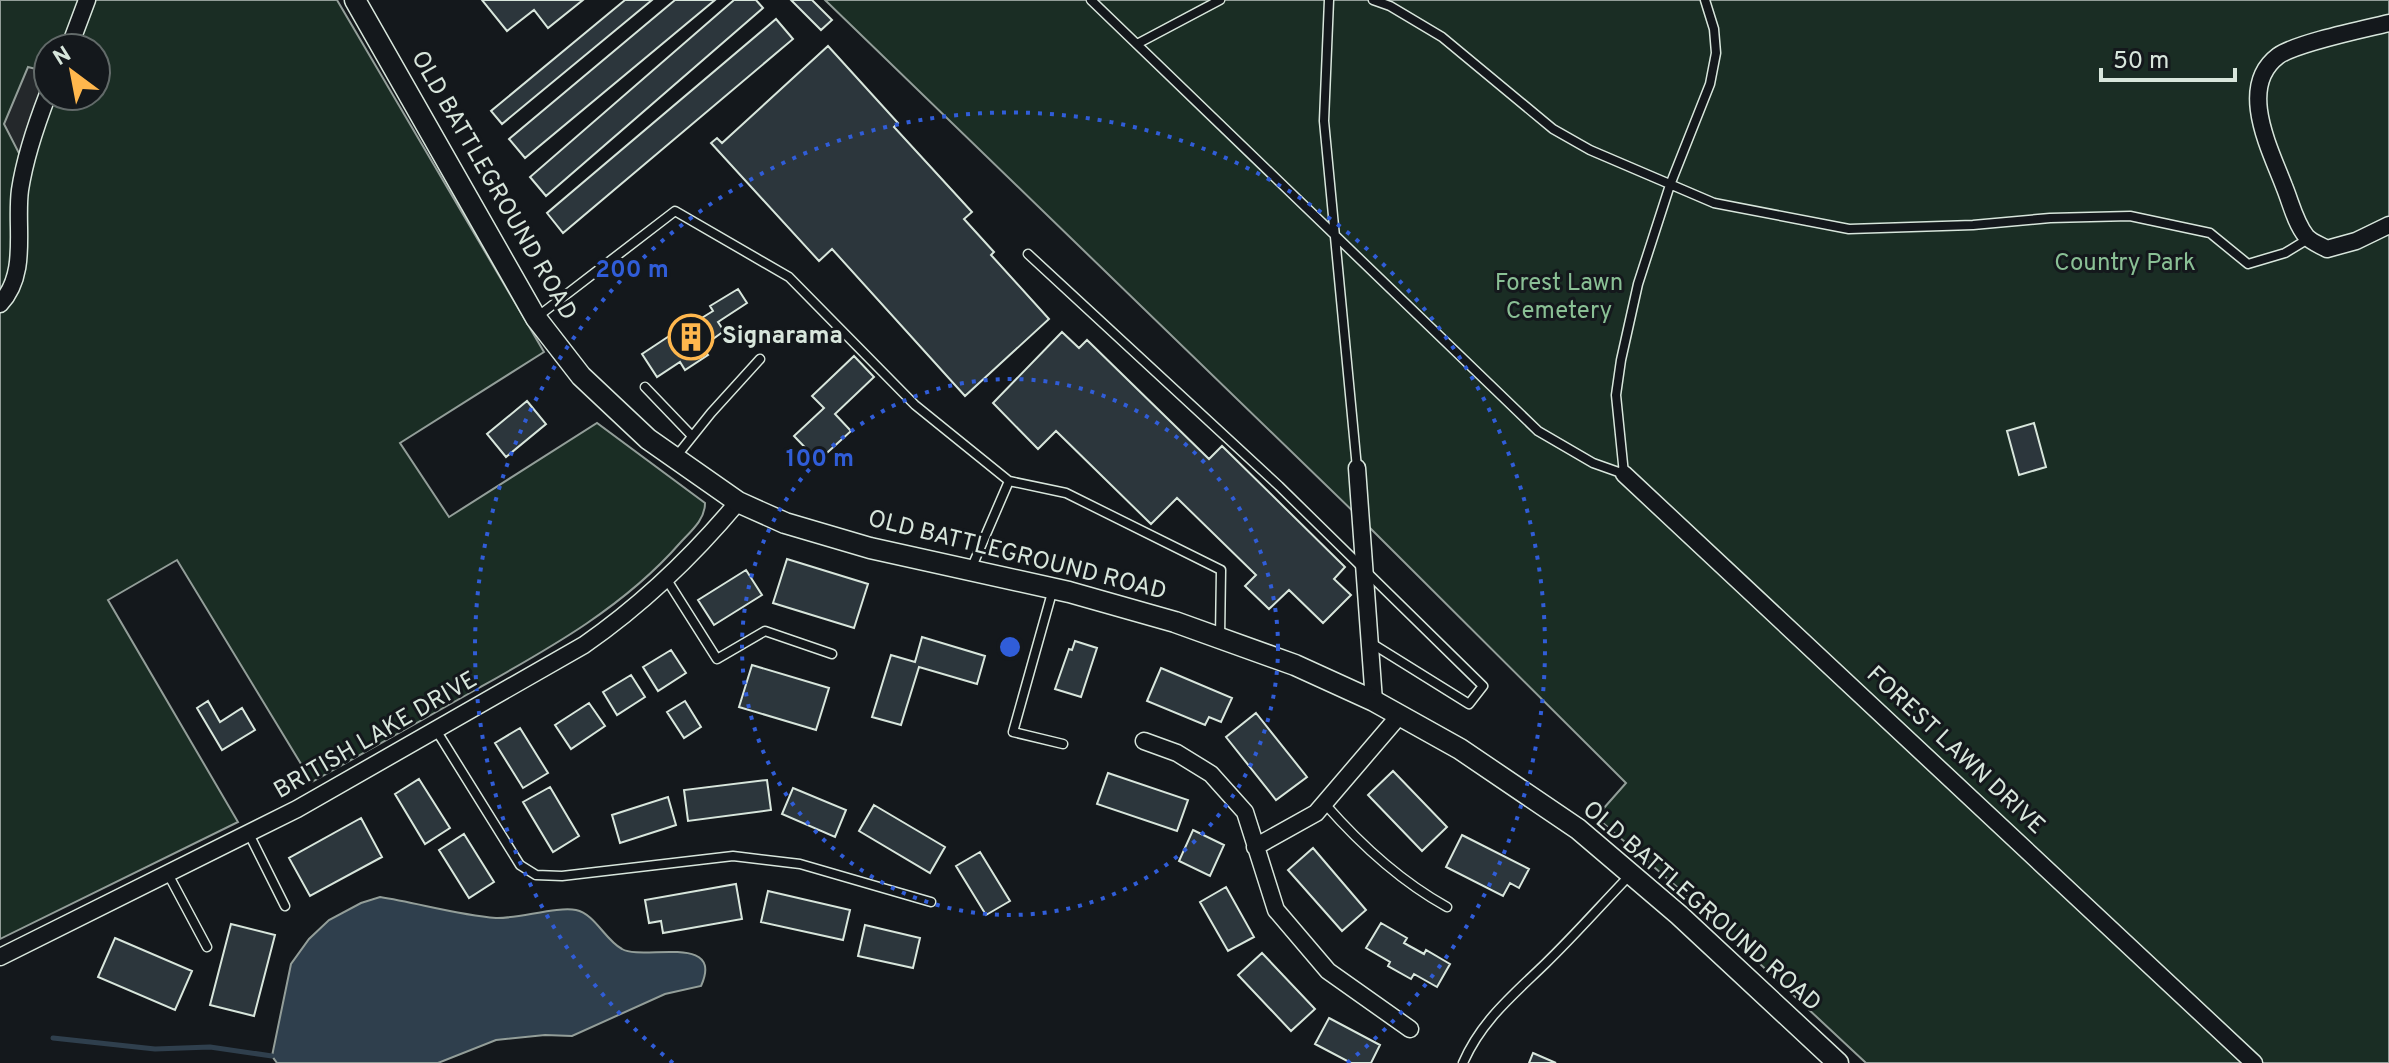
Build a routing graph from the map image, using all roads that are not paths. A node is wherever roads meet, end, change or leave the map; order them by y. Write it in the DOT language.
graph roads {
  1 [pos="87,0"];
  2 [pos="355,0"];
  3 [pos="1091,0"];
  4 [pos="1220,0"];
  5 [pos="1329,0"];
  6 [pos="1373,0"];
  7 [pos="1705,0"];
  8 [pos="2389,23"];
  9 [pos="75,32"];
  10 [pos="1137,44"];
  11 [pos="42,112"];
  12 [pos="1670,185"];
  13 [pos="2389,225"];
  14 [pos="1333,234"];
  15 [pos="2308,239"];
  16 [pos="1028,254"];
  17 [pos="0,304"];
  18 [pos="536,318"];
  19 [pos="760,359"];
  20 [pos="645,387"];
  21 [pos="692,436"];
  22 [pos="675,458"];
  23 [pos="1357,468"];
  24 [pos="1624,474"];
  25 [pos="1009,481"];
  26 [pos="738,502"];
  27 [pos="1366,569"];
  28 [pos="970,570"];
  29 [pos="667,580"];
  30 [pos="1053,588"];
  31 [pos="1220,638"];
  32 [pos="1370,643"];
  33 [pos="832,654"];
  34 [pos="1374,701"];
  35 [pos="1399,716"];
  36 [pos="436,730"];
  37 [pos="1144,741"];
  38 [pos="1063,744"];
  39 [pos="1324,803"];
  40 [pos="249,834"];
  41 [pos="1255,847"];
  42 [pos="167,873"];
  43 [pos="1631,874"];
  44 [pos="931,902"];
  45 [pos="285,906"];
  46 [pos="1447,907"];
  47 [pos="207,947"];
  48 [pos="0,957"];
  49 [pos="1410,1029"];
  50 [pos="1463,1063"];
  51 [pos="1838,1063"];
  52 [pos="2254,1063"];
  1 -- 9 [label="street"];
  2 -- 18 [label="street, OLD BATTLEGROUND ROAD"];
  3 -- 10 [label="lane"];
  4 -- 10 [label="lane"];
  5 -- 14 [label="lane"];
  6 -- 12 [label="lane"];
  7 -- 12 [label="lane"];
  8 -- 15 [label="street"];
  10 -- 14 [label="lane"];
  11 -- 17 [label="street"];
  12 -- 15 [label="lane"];
  12 -- 24 [label="lane"];
  13 -- 15 [label="street"];
  14 -- 23 [label="lane"];
  14 -- 24 [label="lane"];
  16 -- 27 [label="lane"];
  18 -- 22 [label="street, OLD BATTLEGROUND ROAD"];
  18 -- 25 [label="lane"];
  19 -- 21 [label="lane"];
  20 -- 21 [label="lane"];
  21 -- 22 [label="lane"];
  22 -- 26 [label="street, OLD BATTLEGROUND ROAD"];
  23 -- 27 [label="street"];
  24 -- 52 [label="street, FOREST LAWN DRIVE"];
  25 -- 28 [label="lane"];
  25 -- 31 [label="lane"];
  26 -- 28 [label="street, OLD BATTLEGROUND ROAD"];
  26 -- 29 [label="street, BRITISH LAKE DRIVE"];
  27 -- 32 [label="street"];
  27 -- 32 [label="lane"];
  28 -- 30 [label="street, OLD BATTLEGROUND ROAD"];
  29 -- 33 [label="lane"];
  29 -- 36 [label="street, BRITISH LAKE DRIVE"];
  30 -- 31 [label="street, OLD BATTLEGROUND ROAD"];
  30 -- 38 [label="lane"];
  31 -- 34 [label="street, OLD BATTLEGROUND ROAD"];
  32 -- 34 [label="street"];
  34 -- 35 [label="street, OLD BATTLEGROUND ROAD"];
  35 -- 39 [label="street"];
  35 -- 43 [label="street, OLD BATTLEGROUND ROAD"];
  36 -- 40 [label="street, BRITISH LAKE DRIVE"];
  36 -- 44 [label="lane"];
  37 -- 41 [label="street"];
  39 -- 41 [label="street"];
  39 -- 46 [label="lane"];
  40 -- 42 [label="street, BRITISH LAKE DRIVE"];
  40 -- 45 [label="lane"];
  41 -- 49 [label="street"];
  42 -- 47 [label="lane"];
  42 -- 48 [label="street, BRITISH LAKE DRIVE"];
  43 -- 50 [label="lane"];
  43 -- 51 [label="street, OLD BATTLEGROUND ROAD"];
}
